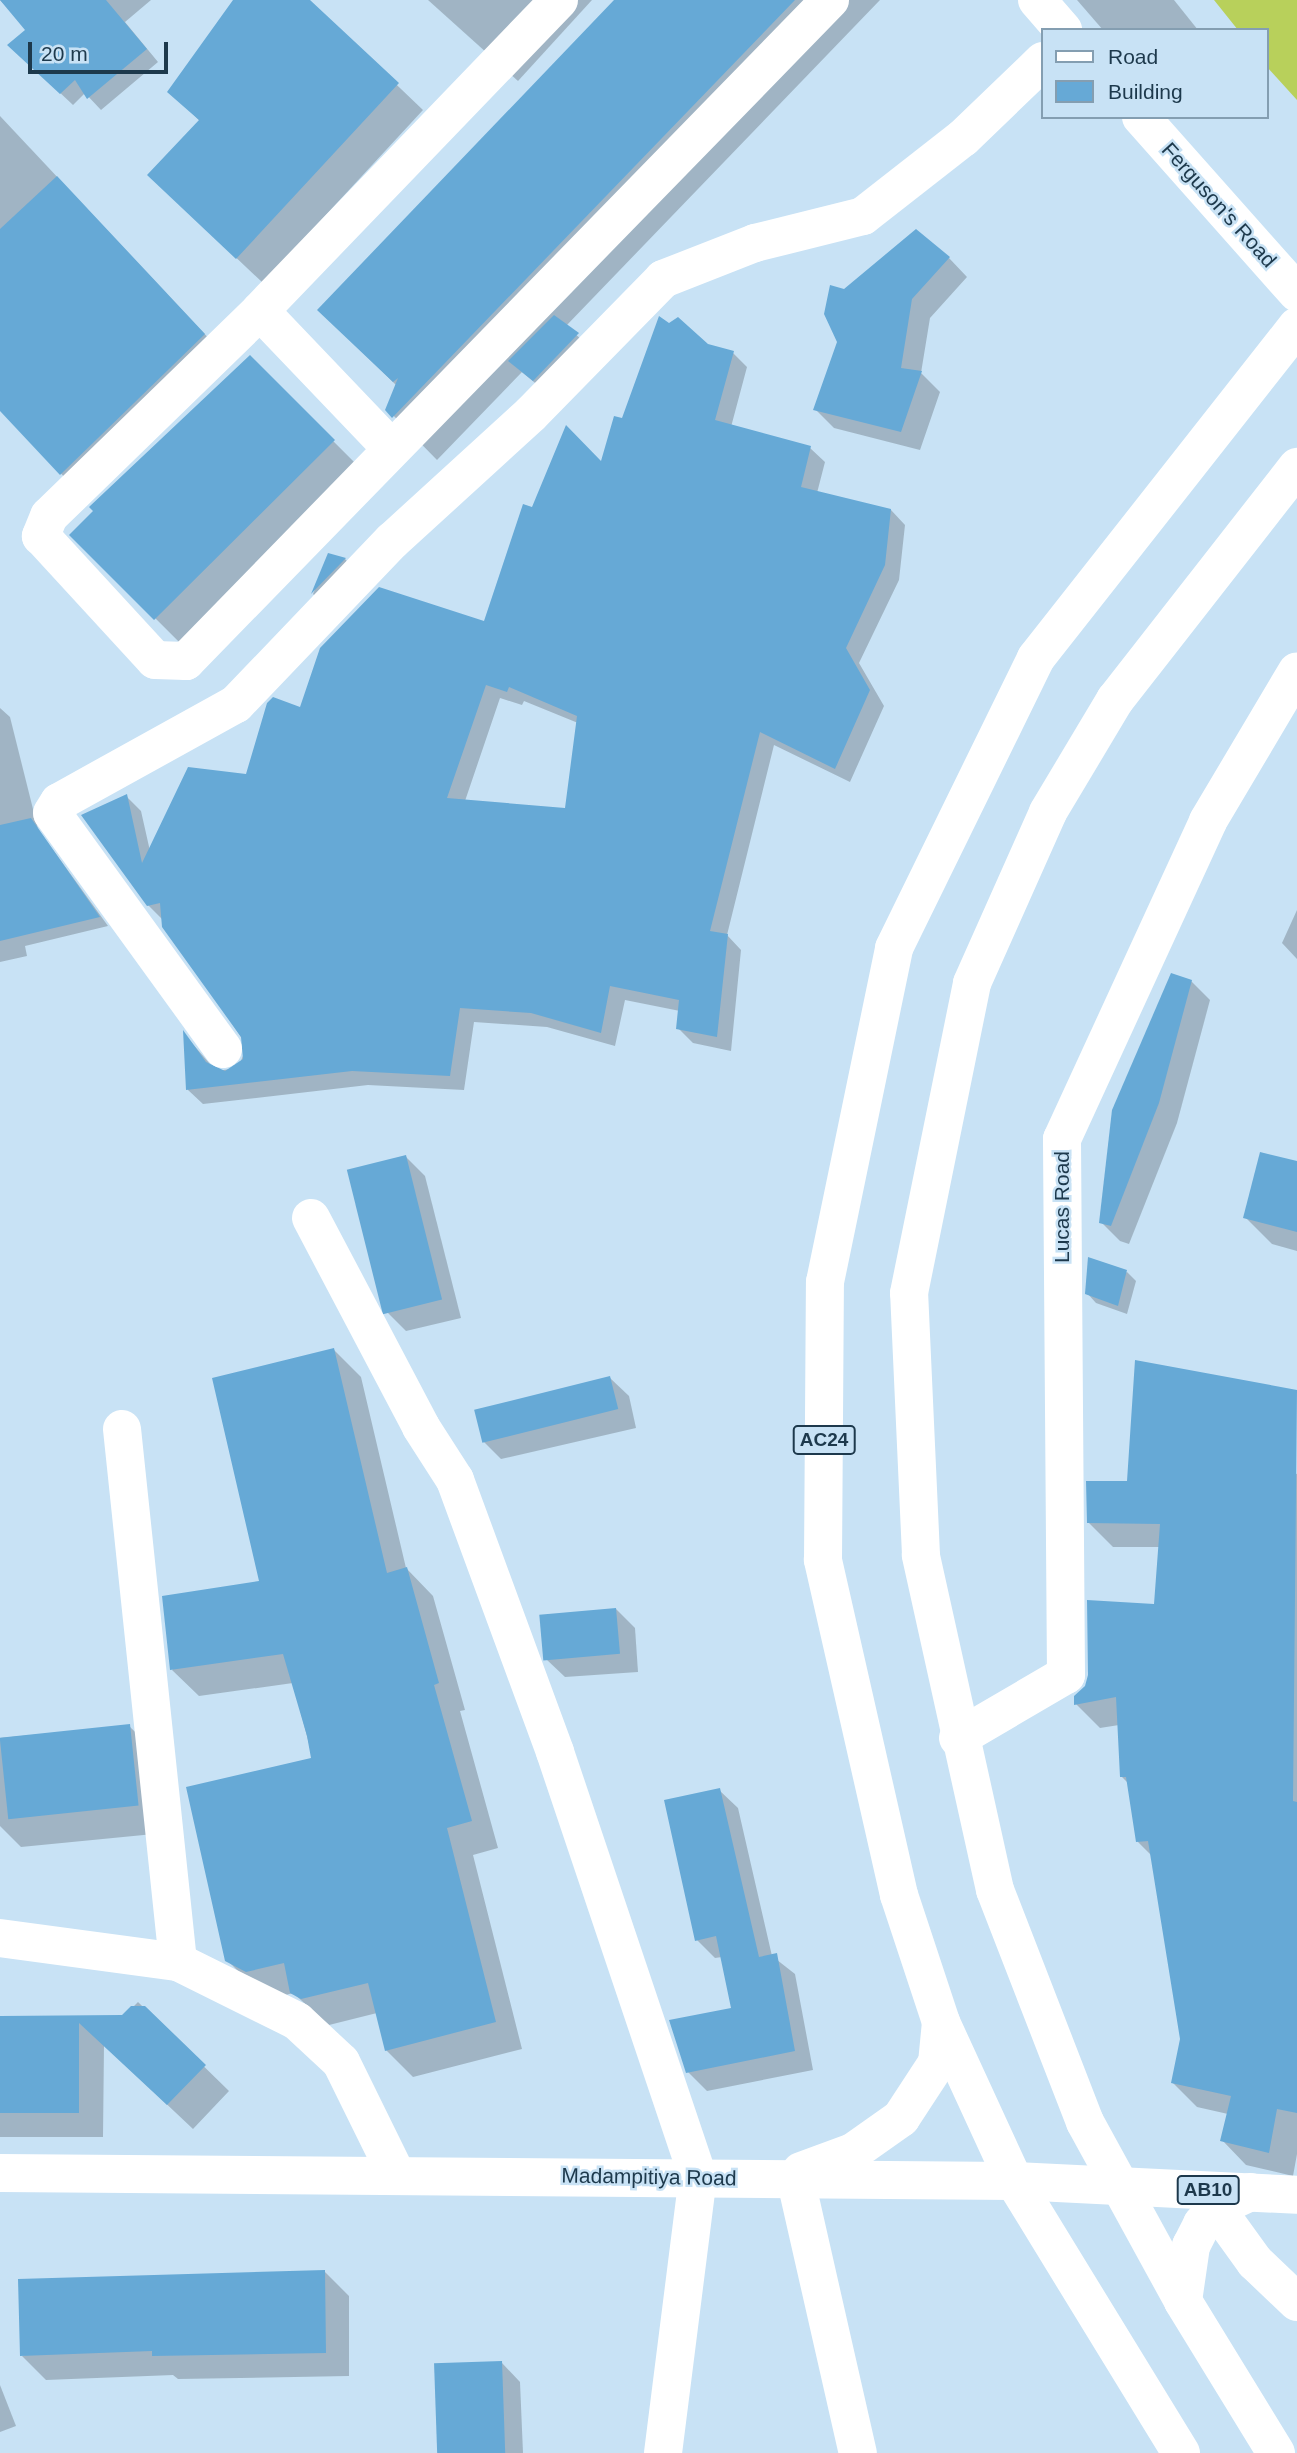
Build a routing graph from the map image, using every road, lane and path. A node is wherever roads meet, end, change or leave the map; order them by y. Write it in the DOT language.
graph roads {
  1 [pos="559,0"];
  2 [pos="830,0"];
  3 [pos="1037,0"];
  4 [pos="1061,28"];
  5 [pos="1042,62"];
  6 [pos="1143,119"];
  7 [pos="1297,293"];
  8 [pos="260,311"];
  9 [pos="1297,326"];
  10 [pos="391,448"];
  11 [pos="1297,467"];
  12 [pos="1297,671"];
  13 [pos="223,1049"];
  14 [pos="311,1218"];
  15 [pos="122,1429"];
  16 [pos="958,1738"];
  17 [pos="0,1938"];
  18 [pos="178,1962"];
  19 [pos="941,2022"];
  20 [pos="0,2172"];
  21 [pos="396,2174"];
  22 [pos="698,2176"];
  23 [pos="784,2180"];
  24 [pos="1014,2181"];
  25 [pos="1119,2185"];
  26 [pos="1297,2195"];
  27 [pos="1233,2200"];
  28 [pos="1183,2301"];
  29 [pos="1297,2302"];
  30 [pos="663,2453"];
  31 [pos="858,2453"];
  32 [pos="1181,2453"];
  33 [pos="1276,2453"];
  1 -- 8 [label="main road"];
  2 -- 10 [label="main road"];
  3 -- 4 [label="main road"];
  5 -- 13 [label="main road"];
  6 -- 7 [label="main road, Ferguson's Road"];
  8 -- 10 [label="main road"];
  8 -- 10 [label="main road"];
  9 -- 19 [label="main road, AC24"];
  11 -- 16 [label="main road"];
  12 -- 16 [label="main road, Lucas Road"];
  14 -- 22 [label="main road"];
  15 -- 18 [label="main road"];
  16 -- 25 [label="main road"];
  17 -- 18 [label="main road"];
  18 -- 21 [label="main road"];
  19 -- 23 [label="main road"];
  19 -- 24 [label="main road, AC24"];
  20 -- 21 [label="main road, Madampitiya Road"];
  21 -- 22 [label="main road, Madampitiya Road"];
  22 -- 23 [label="main road, Madampitiya Road"];
  22 -- 30 [label="main road"];
  23 -- 24 [label="main road, Madampitiya Road"];
  23 -- 31 [label="main road"];
  24 -- 25 [label="main road, Madampitiya Road / AB10"];
  24 -- 32 [label="main road, AC24"];
  25 -- 27 [label="main road, Madampitiya Road / AB10"];
  25 -- 28 [label="main road"];
  26 -- 27 [label="main road, Madampitiya Road / AB10"];
  27 -- 28 [label="main road"];
  27 -- 29 [label="main road"];
  28 -- 33 [label="main road"];
}
